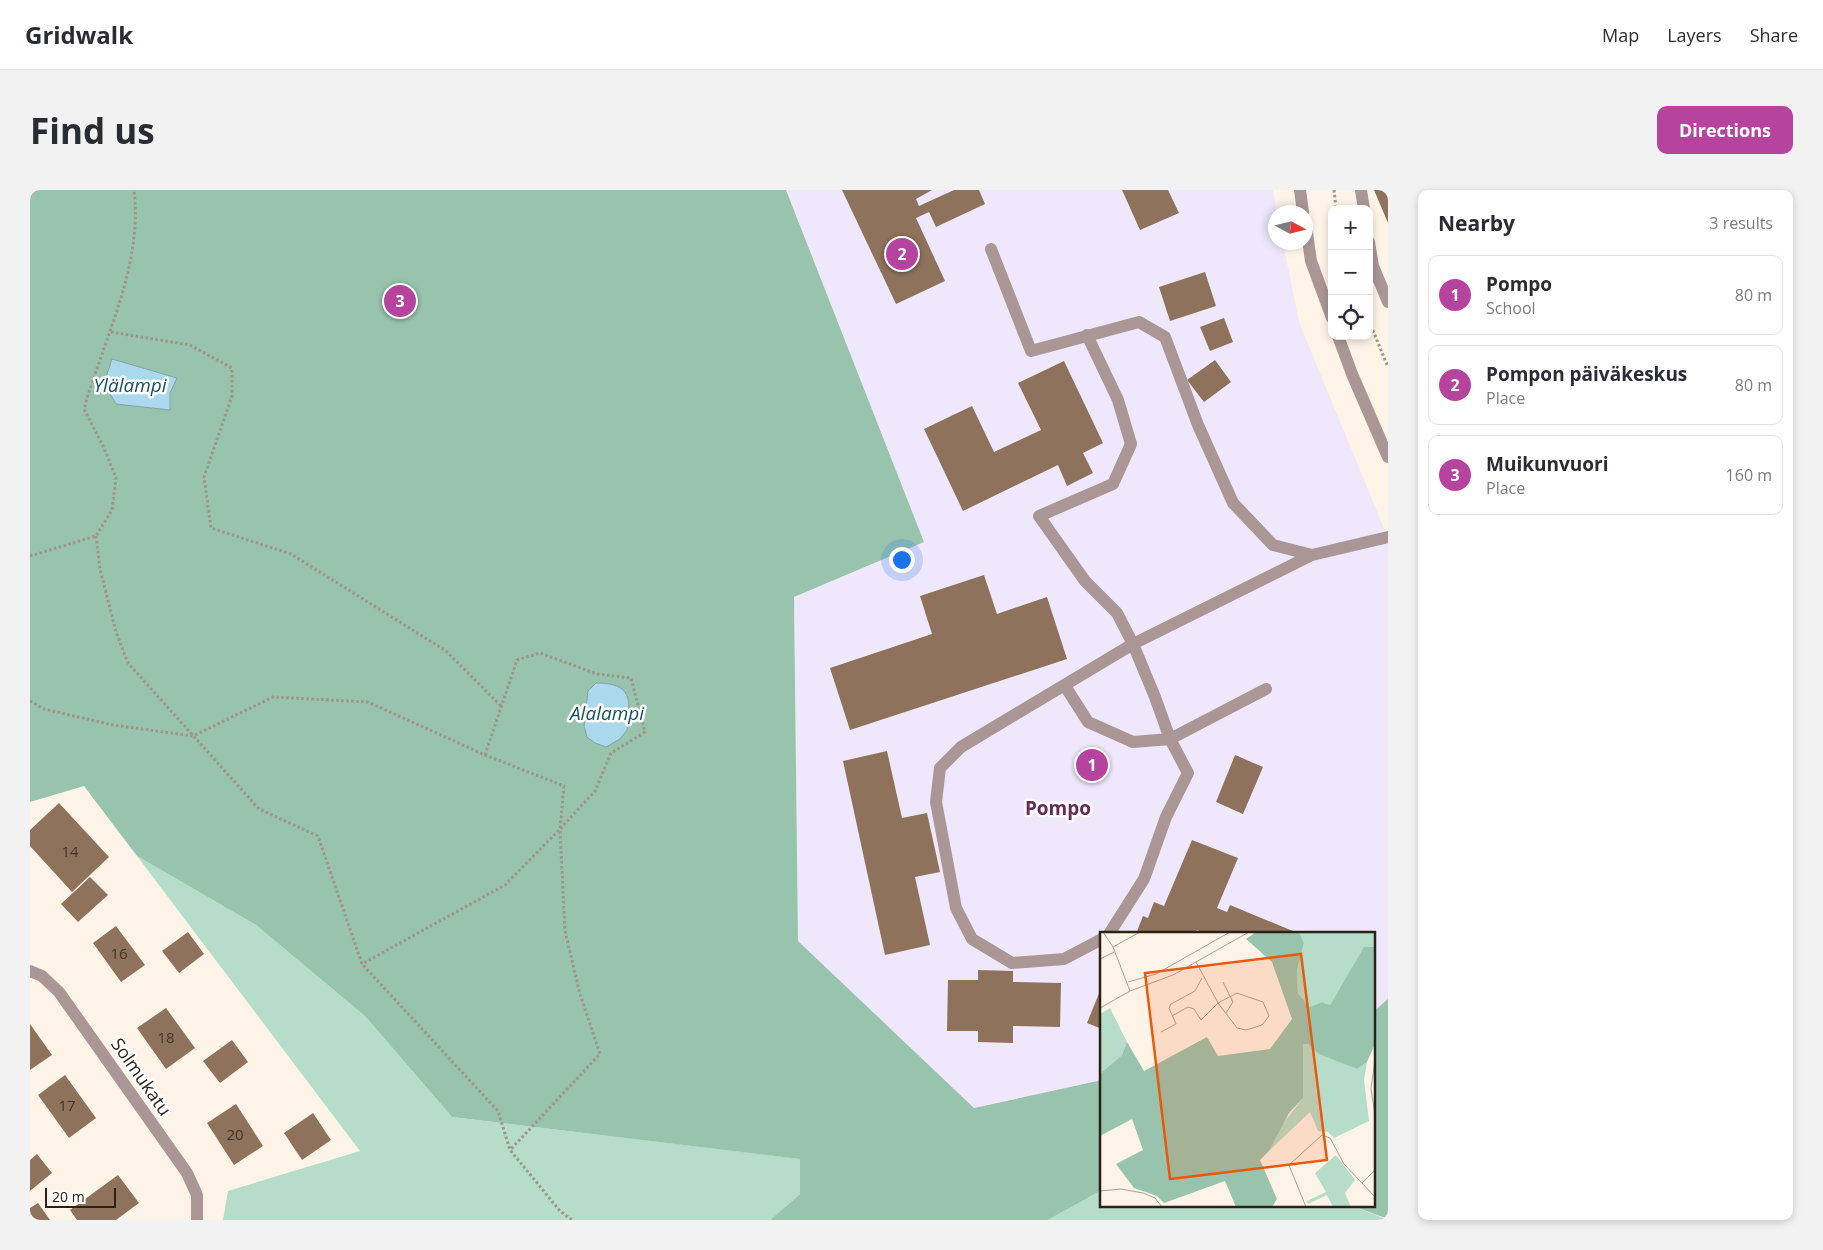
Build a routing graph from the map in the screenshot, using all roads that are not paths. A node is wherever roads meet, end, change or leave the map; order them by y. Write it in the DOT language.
graph roads {
  1 [pos="1300,190"];
  2 [pos="1361,190"];
  3 [pos="1302,205"];
  4 [pos="1363,205"];
  5 [pos="991,249"];
  6 [pos="1309,250"];
  7 [pos="1370,250"];
  8 [pos="1388,302"];
  9 [pos="1328,307"];
  10 [pos="1087,335"];
  11 [pos="1339,340"];
  12 [pos="1388,457"];
  13 [pos="1388,537"];
  14 [pos="1312,555"];
  15 [pos="1133,644"];
  16 [pos="1065,686"];
  17 [pos="1266,689"];
  18 [pos="1170,739"];
  19 [pos="1110,932"];
  20 [pos="1100,940"];
  21 [pos="30,970"];
  22 [pos="198,1220"];
  1 -- 3 [label="street"];
  2 -- 4 [label="street"];
  5 -- 10 [label="street"];
  6 -- 9 [label="street"];
  7 -- 8 [label="street"];
  10 -- 14 [label="street"];
  10 -- 15 [label="street"];
  11 -- 12 [label="street"];
  13 -- 14 [label="street"];
  14 -- 15 [label="street"];
  15 -- 16 [label="street"];
  15 -- 18 [label="street"];
  16 -- 18 [label="street"];
  16 -- 20 [label="street"];
  17 -- 18 [label="street"];
  18 -- 19 [label="street"];
  21 -- 22 [label="street, Solmukatu"];
}
